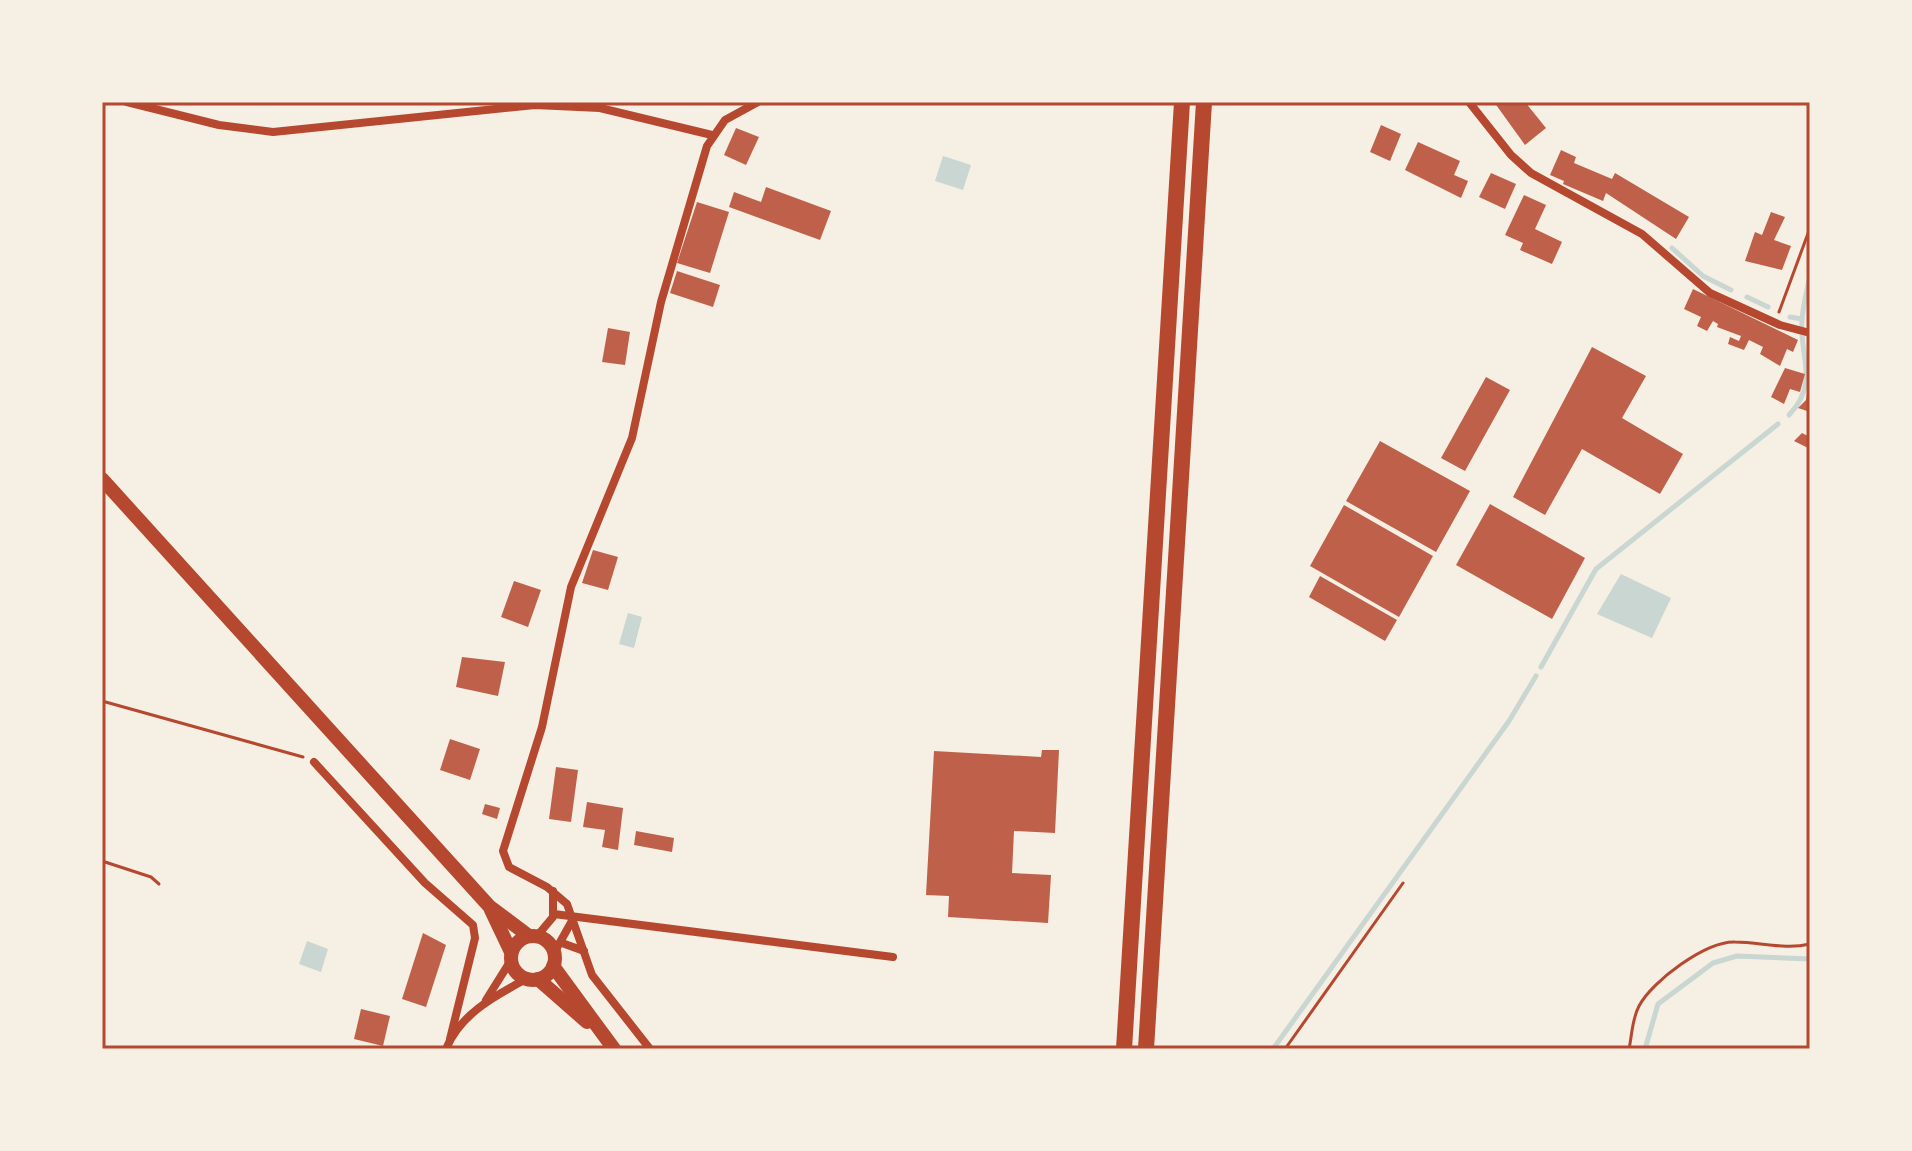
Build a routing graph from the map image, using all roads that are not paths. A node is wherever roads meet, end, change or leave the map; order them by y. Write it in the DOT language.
graph roads {
  1 [pos="127,102"];
  2 [pos="758,102"];
  3 [pos="1182,102"];
  4 [pos="1204,102"];
  5 [pos="1469,102"];
  6 [pos="1477,102"];
  7 [pos="1484,122"];
  8 [pos="712,135"];
  9 [pos="1809,332"];
  10 [pos="102,479"];
  11 [pos="314,762"];
  12 [pos="553,891"];
  13 [pos="489,906"];
  14 [pos="554,914"];
  15 [pos="574,917"];
  16 [pos="533,936"];
  17 [pos="584,951"];
  18 [pos="556,954"];
  19 [pos="511,956"];
  20 [pos="893,957"];
  21 [pos="532,979"];
  22 [pos="485,1002"];
  23 [pos="600,1032"];
  24 [pos="450,1039"];
  25 [pos="446,1049"];
  26 [pos="614,1049"];
  27 [pos="650,1049"];
  28 [pos="1124,1049"];
  29 [pos="1146,1049"];
  1 -- 8 [label="street"];
  2 -- 8 [label="street"];
  3 -- 28 [label="highway"];
  4 -- 29 [label="highway"];
  5 -- 7 [label="street"];
  6 -- 7 [label="street"];
  7 -- 9 [label="street"];
  8 -- 12 [label="street"];
  10 -- 13 [label="main road"];
  11 -- 24 [label="street"];
  12 -- 14 [label="street"];
  12 -- 15 [label="street"];
  13 -- 16 [label="main road"];
  13 -- 19 [label="main road"];
  14 -- 15 [label="street"];
  14 -- 16 [label="street"];
  15 -- 17 [label="street"];
  15 -- 18 [label="street"];
  15 -- 20 [label="street"];
  16 -- 18 [label="main road"];
  16 -- 19 [label="main road"];
  17 -- 18 [label="street"];
  17 -- 27 [label="street"];
  18 -- 21 [label="main road"];
  18 -- 23 [label="main road"];
  19 -- 21 [label="main road"];
  19 -- 22 [label="street"];
  21 -- 22 [label="street"];
  21 -- 23 [label="main road"];
  22 -- 24 [label="street"];
  23 -- 26 [label="main road"];
  24 -- 25 [label="street"];
}
